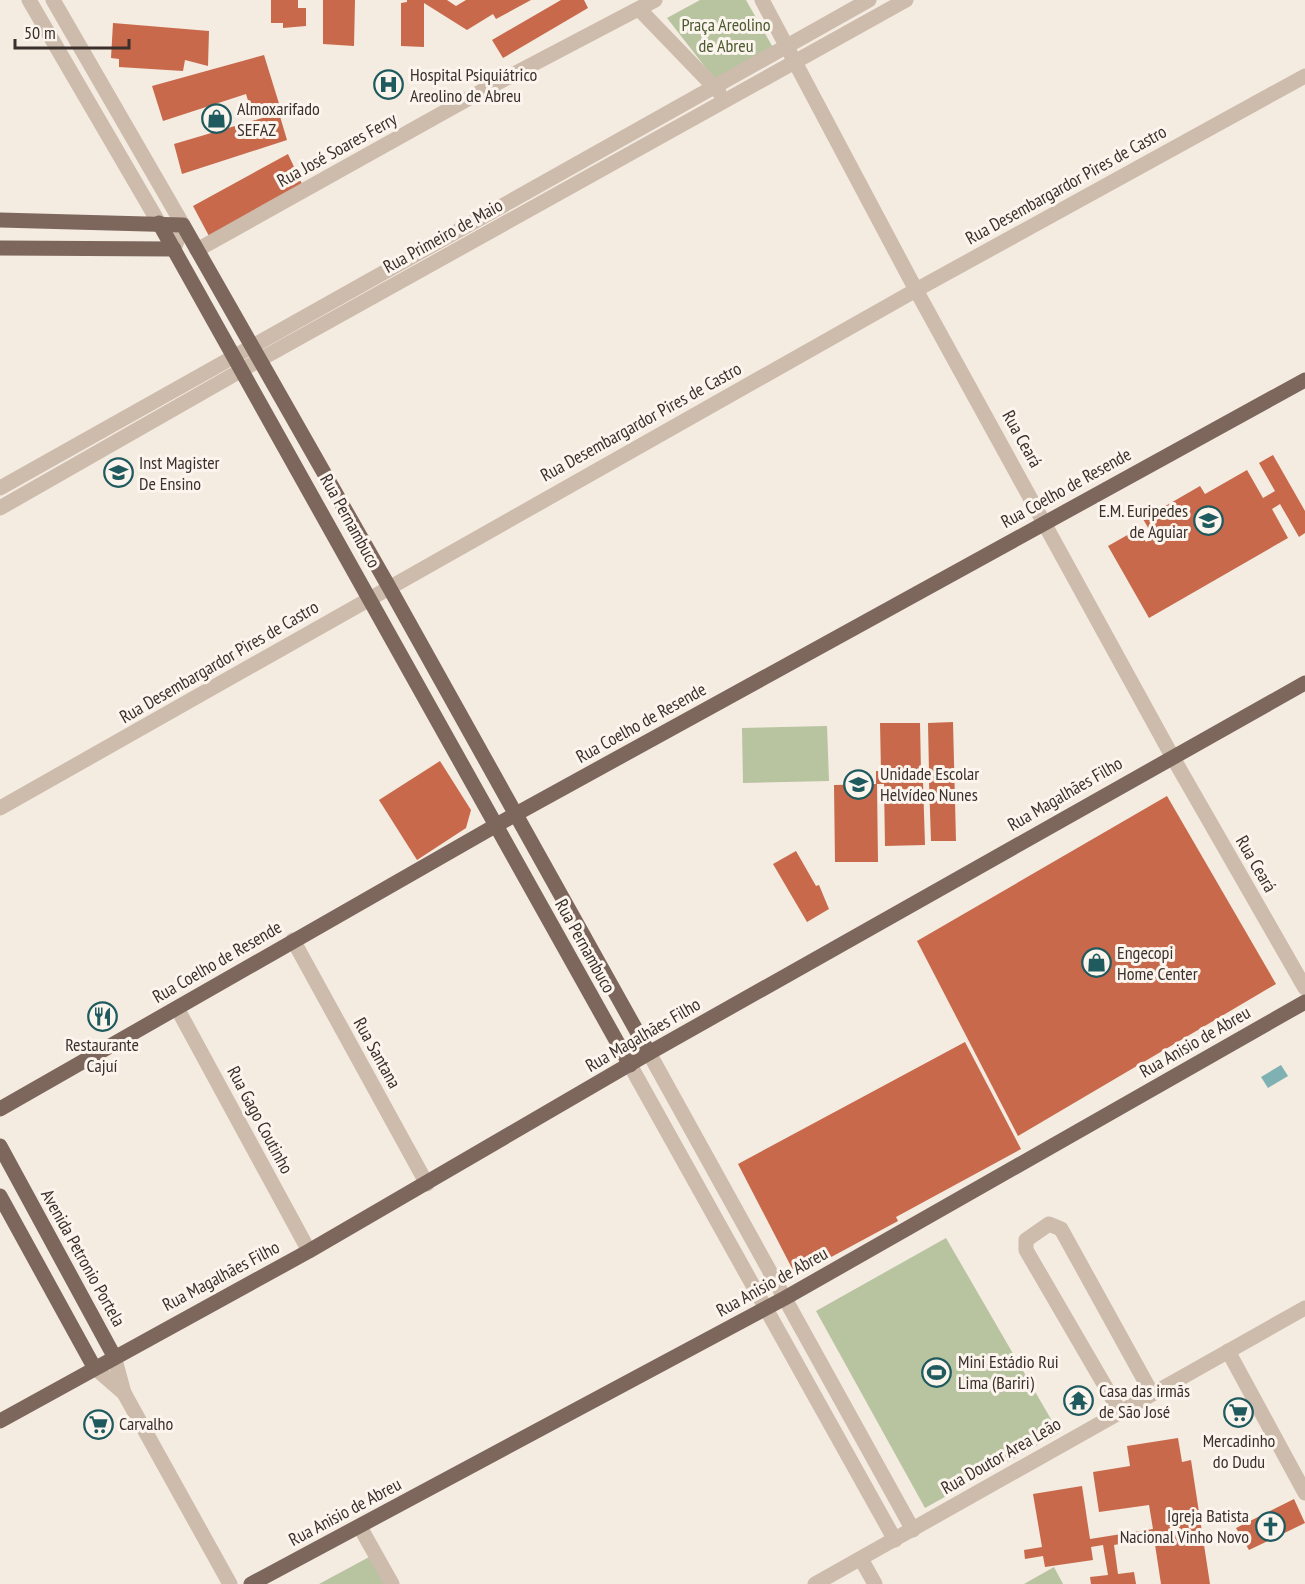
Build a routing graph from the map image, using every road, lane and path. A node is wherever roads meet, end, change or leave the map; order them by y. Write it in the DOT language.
graph roads {
  1 [pos="29,0"];
  2 [pos="53,0"];
  3 [pos="655,0"];
  4 [pos="762,0"];
  5 [pos="869,0"];
  6 [pos="906,0"];
  7 [pos="639,9"];
  8 [pos="786,45"];
  9 [pos="795,63"];
  10 [pos="1305,76"];
  11 [pos="712,86"];
  12 [pos="728,100"];
  13 [pos="0,220"];
  14 [pos="159,223"];
  15 [pos="183,225"];
  16 [pos="0,248"];
  17 [pos="174,249"];
  18 [pos="197,250"];
  19 [pos="916,290"];
  20 [pos="252,345"];
  21 [pos="234,354"];
  22 [pos="261,359"];
  23 [pos="242,370"];
  24 [pos="1305,380"];
  25 [pos="0,488"];
  26 [pos="0,508"];
  27 [pos="1045,521"];
  28 [pos="389,587"];
  29 [pos="370,597"];
  30 [pos="1305,682"];
  31 [pos="1172,756"];
  32 [pos="0,808"];
  33 [pos="516,814"];
  34 [pos="496,826"];
  35 [pos="293,940"];
  36 [pos="1305,988"];
  37 [pos="1305,1002"];
  38 [pos="177,1008"];
  39 [pos="649,1053"];
  40 [pos="630,1065"];
  41 [pos="0,1109"];
  42 [pos="0,1146"];
  43 [pos="427,1184"];
  44 [pos="0,1196"];
  45 [pos="309,1251"];
  46 [pos="785,1298"];
  47 [pos="767,1307"];
  48 [pos="1305,1308"];
  49 [pos="1228,1351"];
  50 [pos="114,1356"];
  51 [pos="94,1367"];
  52 [pos="1151,1392"];
  53 [pos="124,1393"];
  54 [pos="1119,1410"];
  55 [pos="0,1421"];
  56 [pos="1305,1493"];
  57 [pos="360,1527"];
  58 [pos="905,1534"];
  59 [pos="861,1559"];
  60 [pos="230,1584"];
  61 [pos="251,1584"];
  62 [pos="392,1584"];
  63 [pos="815,1584"];
  64 [pos="875,1584"];
  1 -- 14 [label="street, Rua Pernambuco"];
  2 -- 15 [label="street, Rua Pernambuco"];
  3 -- 7 [label="street, Rua José Soares Ferry"];
  4 -- 8 [label="street, Rua Ceará"];
  5 -- 8 [label="street, Rua Primeiro de Maio"];
  6 -- 9 [label="street, Rua Primeiro de Maio"];
  7 -- 11 [label="street"];
  7 -- 18 [label="street, Rua José Soares Ferry"];
  8 -- 9 [label="street, Rua Ceará"];
  8 -- 11 [label="street, Rua Primeiro de Maio"];
  9 -- 12 [label="street, Rua Primeiro de Maio"];
  9 -- 19 [label="street, Rua Ceará"];
  10 -- 19 [label="street, Rua Desembargardor Pires de Castro"];
  11 -- 12 [label="street"];
  11 -- 20 [label="street, Rua Primeiro de Maio"];
  12 -- 22 [label="street, Rua Primeiro de Maio"];
  13 -- 14 [label="main road"];
  14 -- 15 [label="main road"];
  14 -- 17 [label="main road, Rua Pernambuco"];
  15 -- 17 [label="street"];
  15 -- 18 [label="main road, Rua Pernambuco"];
  16 -- 17 [label="main road"];
  17 -- 21 [label="main road, Rua Pernambuco"];
  18 -- 20 [label="main road, Rua Pernambuco"];
  19 -- 27 [label="street, Rua Ceará"];
  19 -- 28 [label="street, Rua Desembargardor Pires de Castro"];
  20 -- 21 [label="street, Rua Primeiro de Maio"];
  20 -- 22 [label="main road, Rua Pernambuco"];
  21 -- 23 [label="main road, Rua Pernambuco"];
  21 -- 25 [label="street, Rua Primeiro de Maio"];
  22 -- 23 [label="street, Rua Primeiro de Maio"];
  22 -- 28 [label="main road, Rua Pernambuco"];
  23 -- 26 [label="street, Rua Primeiro de Maio"];
  23 -- 29 [label="main road, Rua Pernambuco"];
  24 -- 27 [label="main road, Rua Coelho de Resende"];
  27 -- 31 [label="street, Rua Ceará"];
  27 -- 33 [label="main road, Rua Coelho de Resende"];
  28 -- 29 [label="street, Rua Desembargardor Pires de Castro"];
  28 -- 33 [label="main road, Rua Pernambuco"];
  29 -- 32 [label="street, Rua Desembargardor Pires de Castro"];
  29 -- 34 [label="main road, Rua Pernambuco"];
  30 -- 31 [label="main road, Rua Magalhães Filho"];
  31 -- 36 [label="street, Rua Ceará"];
  31 -- 39 [label="main road, Rua Magalhães Filho"];
  33 -- 34 [label="main road, Rua Coelho de Resende"];
  33 -- 39 [label="main road, Rua Pernambuco"];
  34 -- 35 [label="main road, Rua Coelho de Resende"];
  34 -- 40 [label="main road, Rua Pernambuco"];
  35 -- 38 [label="main road, Rua Coelho de Resende"];
  35 -- 43 [label="street, Rua Santana"];
  37 -- 46 [label="main road, Rua Anisio de Abreu"];
  38 -- 41 [label="main road, Rua Coelho de Resende"];
  38 -- 45 [label="street, Rua Gago Coutinho"];
  39 -- 40 [label="main road, Rua Magalhães Filho"];
  39 -- 46 [label="street"];
  40 -- 43 [label="main road, Rua Magalhães Filho"];
  40 -- 47 [label="street"];
  42 -- 50 [label="main road, Avenida Petronio Portela"];
  43 -- 45 [label="main road, Rua Magalhães Filho"];
  44 -- 51 [label="main road, Avenida Petronio Portela"];
  45 -- 50 [label="main road, Rua Magalhães Filho"];
  46 -- 47 [label="main road, Rua Anisio de Abreu"];
  46 -- 58 [label="street"];
  47 -- 57 [label="main road, Rua Anisio de Abreu"];
  47 -- 58 [label="street"];
  48 -- 49 [label="street, Rua Doutor Area Leão"];
  49 -- 52 [label="street, Rua Doutor Area Leão"];
  49 -- 56 [label="street"];
  50 -- 51 [label="main road, Rua Magalhães Filho"];
  50 -- 53 [label="street, Avenida Petronio Portela"];
  51 -- 53 [label="street, Avenida Petronio Portela"];
  51 -- 55 [label="main road, Rua Magalhães Filho"];
  52 -- 54 [label="street, Rua Doutor Area Leão"];
  52 -- 54 [label="street"];
  53 -- 60 [label="street, Avenida Petronio Portela"];
  54 -- 58 [label="street, Rua Doutor Area Leão"];
  57 -- 61 [label="main road, Rua Anisio de Abreu"];
  57 -- 62 [label="street"];
  58 -- 59 [label="street, Rua Doutor Area Leão"];
  59 -- 63 [label="street, Rua Doutor Area Leão"];
  59 -- 64 [label="street"];
}
